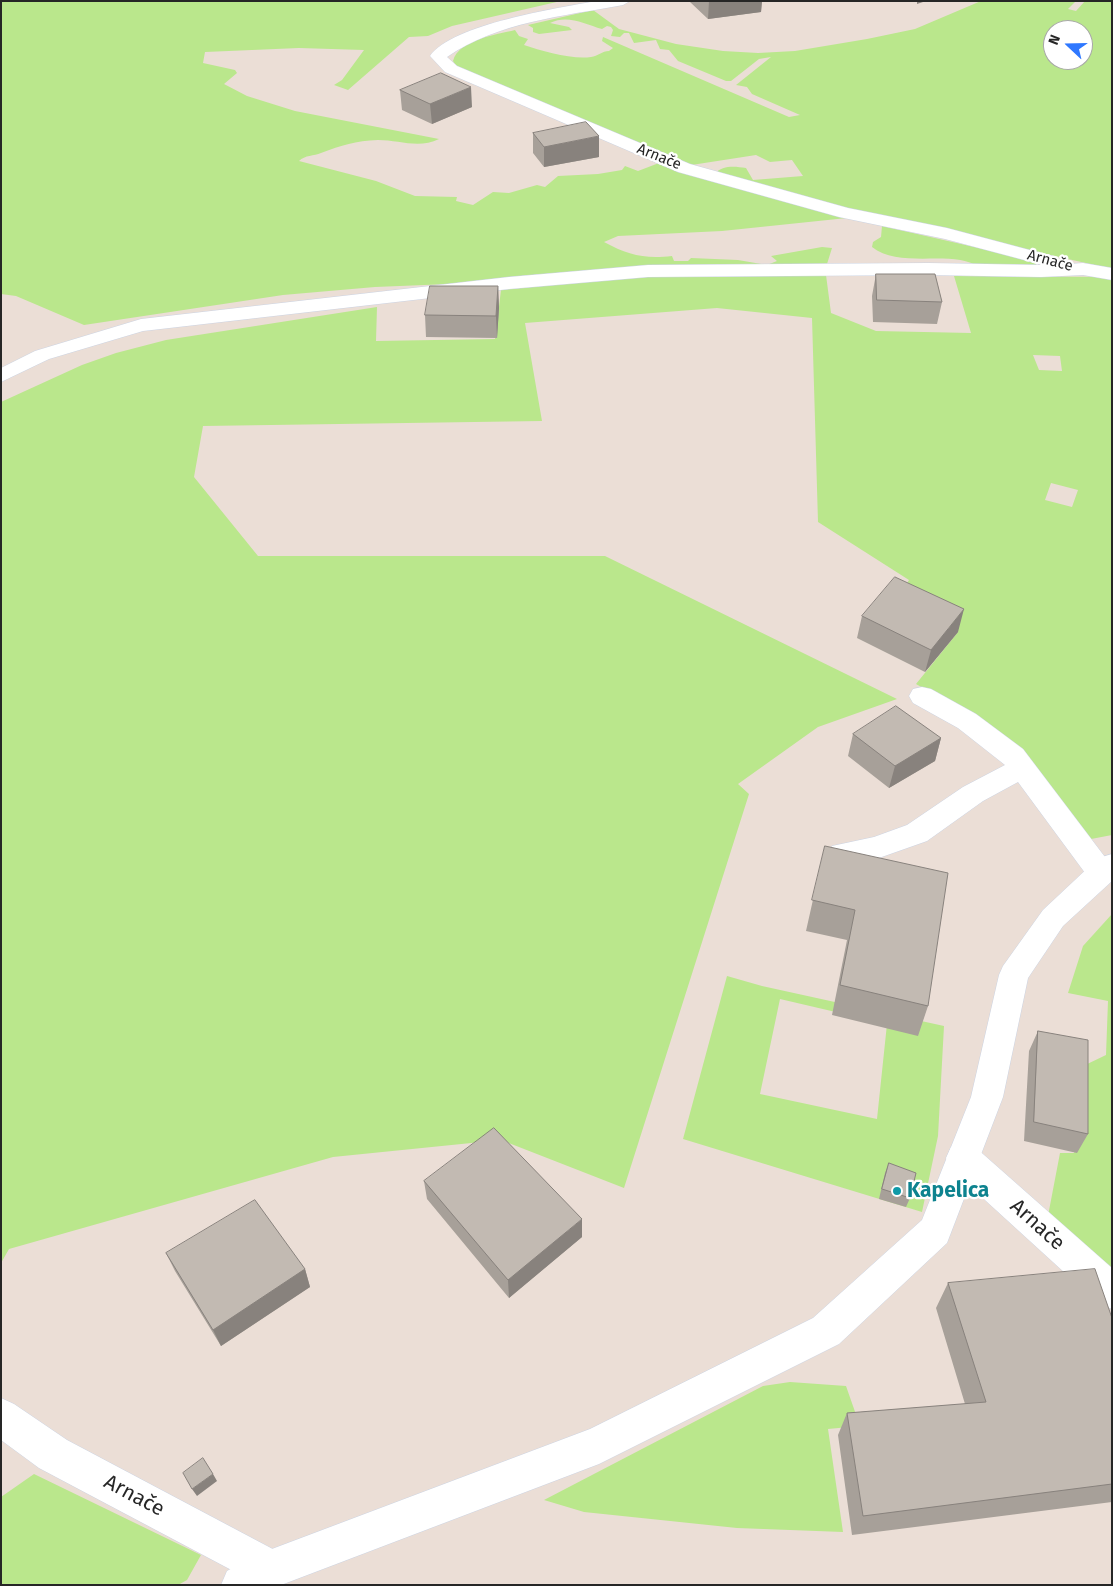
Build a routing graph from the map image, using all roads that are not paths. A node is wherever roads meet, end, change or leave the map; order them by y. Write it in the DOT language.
graph roads {
  1 [pos="623,1"];
  2 [pos="1083,270"];
  3 [pos="1112,274"];
  4 [pos="1,376"];
  5 [pos="922,696"];
  6 [pos="1022,768"];
  7 [pos="842,854"];
  8 [pos="1106,869"];
  9 [pos="963,1158"];
  10 [pos="1112,1292"];
  11 [pos="1,1417"];
  12 [pos="255,1577"];
  1 -- 2 [label="street, Arnače"];
  2 -- 3 [label="street"];
  2 -- 4 [label="street"];
  5 -- 6 [label="street"];
  6 -- 7 [label="street"];
  6 -- 8 [label="street"];
  8 -- 9 [label="street"];
  9 -- 10 [label="street, Arnače"];
  9 -- 12 [label="street"];
  11 -- 12 [label="street, Arnače"];
}
